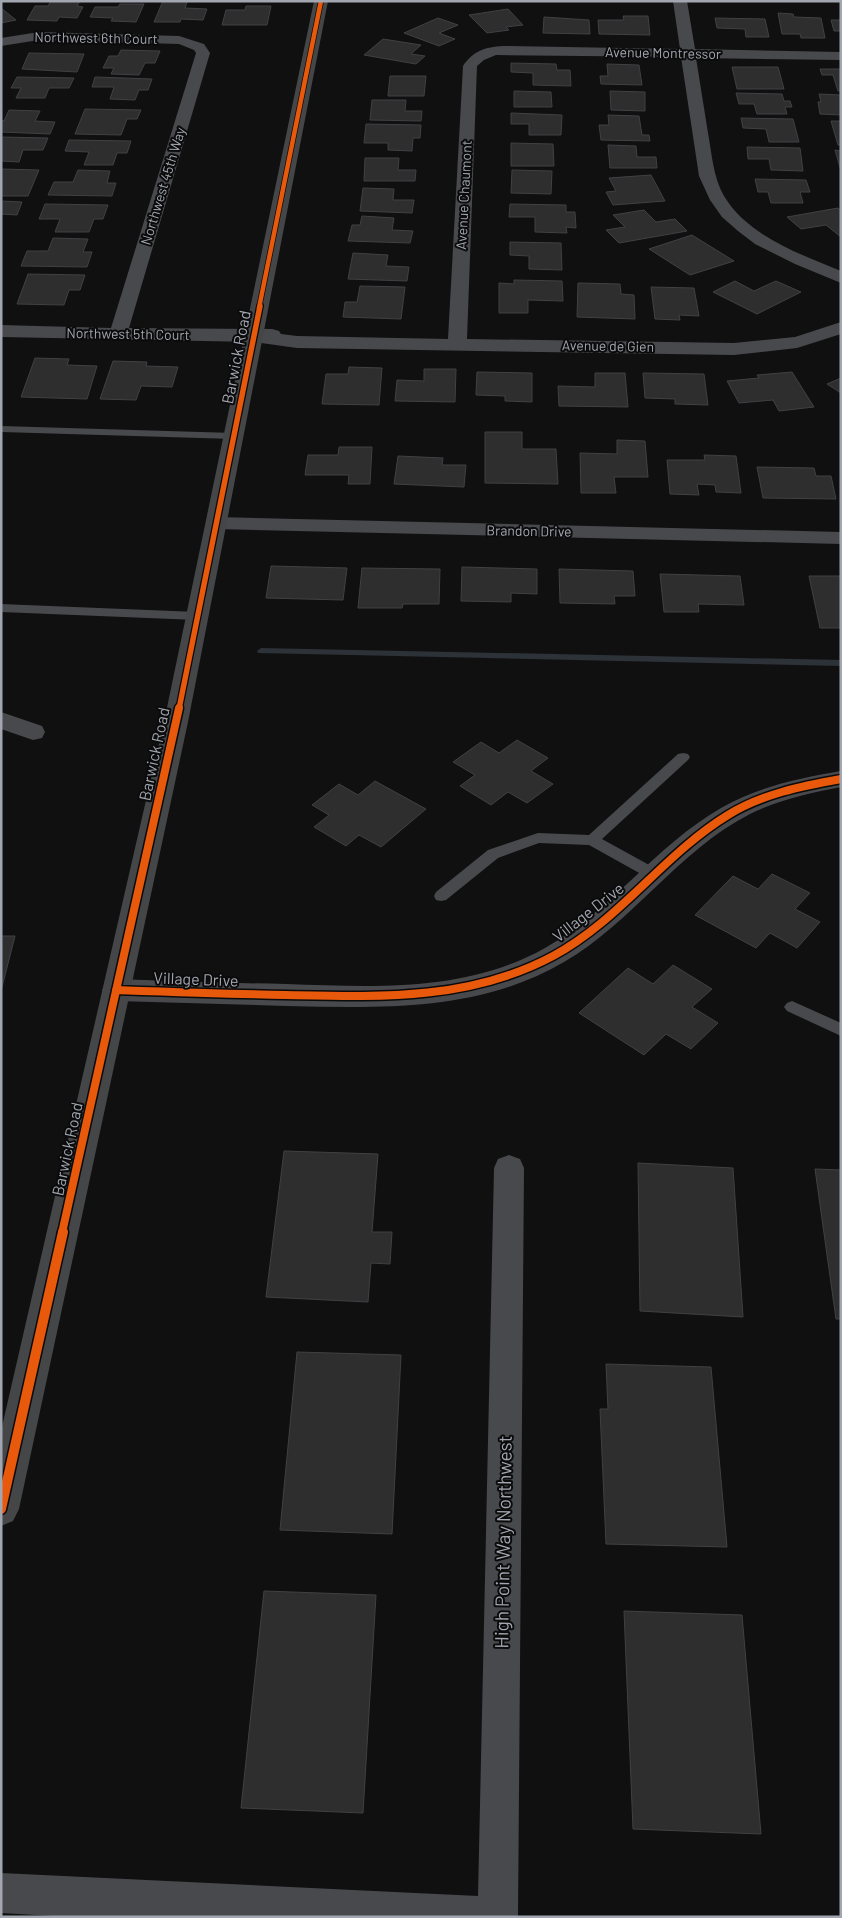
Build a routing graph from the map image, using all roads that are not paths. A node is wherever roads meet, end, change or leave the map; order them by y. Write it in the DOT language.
graph roads {
  1 [pos="320,1"];
  2 [pos="680,1"];
  3 [pos="1,42"];
  4 [pos="191,43"];
  5 [pos="688,53"];
  6 [pos="485,54"];
  7 [pos="841,56"];
  8 [pos="841,278"];
  9 [pos="841,328"];
  10 [pos="1,331"];
  11 [pos="118,334"];
  12 [pos="254,336"];
  13 [pos="457,343"];
  14 [pos="1,429"];
  15 [pos="234,436"];
  16 [pos="217,523"];
  17 [pos="841,538"];
  18 [pos="1,608"];
  19 [pos="197,616"];
  20 [pos="1,720"];
  21 [pos="33,732"];
  22 [pos="683,757"];
  23 [pos="841,779"];
  24 [pos="592,840"];
  25 [pos="655,875"];
  26 [pos="441,896"];
  27 [pos="116,990"];
  28 [pos="792,1008"];
  29 [pos="841,1030"];
  30 [pos="509,1168"];
  31 [pos="1,1510"];
  32 [pos="1,1893"];
  33 [pos="491,1917"];
  34 [pos="498,1917"];
  1 -- 12 [label="street, Barwick Road"];
  2 -- 5 [label="street"];
  3 -- 4 [label="street, Northwest 6th Court"];
  4 -- 11 [label="street, Northwest 45th Way"];
  5 -- 6 [label="street, Avenue Montressor"];
  5 -- 7 [label="street, Avenue Montressor"];
  5 -- 8 [label="street"];
  6 -- 13 [label="street, Avenue Chaumont"];
  9 -- 13 [label="street, Avenue de Gien"];
  10 -- 11 [label="street, Northwest 5th Court"];
  11 -- 12 [label="street, Northwest 5th Court"];
  12 -- 13 [label="street, Avenue de Gien"];
  12 -- 15 [label="street, Barwick Road"];
  14 -- 15 [label="lane"];
  15 -- 16 [label="street, Barwick Road"];
  16 -- 17 [label="street, Brandon Drive"];
  16 -- 19 [label="street, Barwick Road"];
  18 -- 19 [label="lane"];
  19 -- 27 [label="street, Barwick Road"];
  20 -- 21 [label="street"];
  22 -- 24 [label="lane"];
  23 -- 25 [label="street, Village Drive"];
  24 -- 25 [label="lane"];
  24 -- 26 [label="lane"];
  25 -- 27 [label="street, Village Drive"];
  27 -- 31 [label="street, Barwick Road"];
  28 -- 29 [label="lane"];
  30 -- 34 [label="street, High Point Way Northwest"];
  32 -- 33 [label="street"];
}
